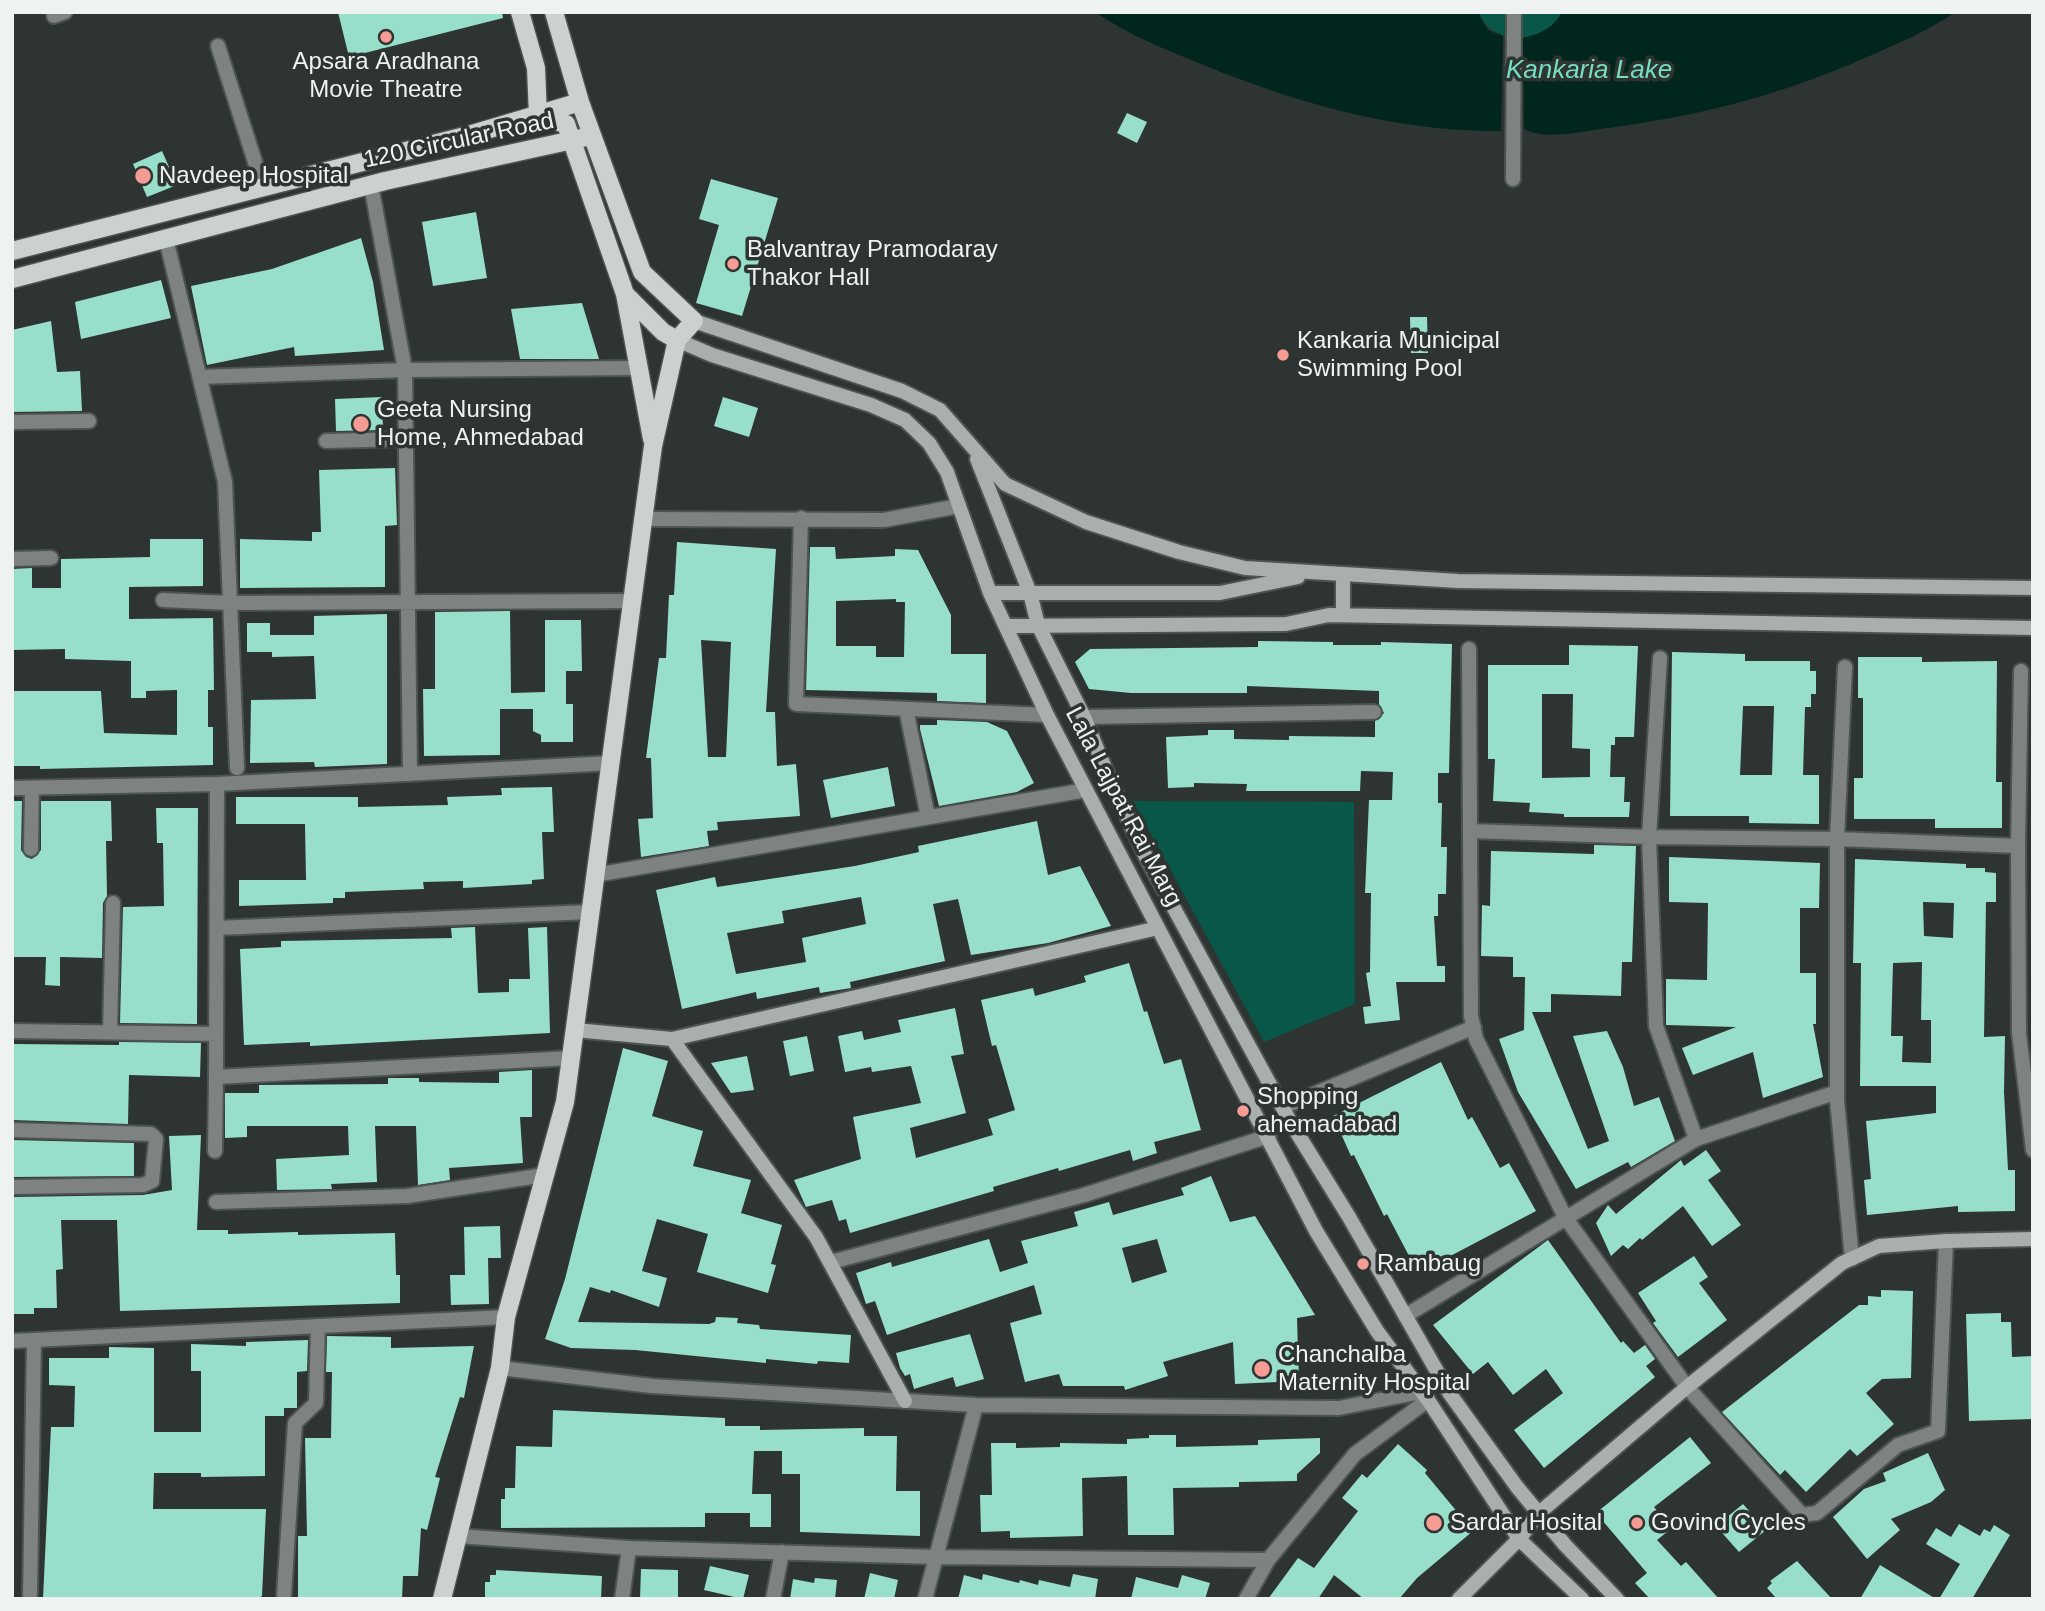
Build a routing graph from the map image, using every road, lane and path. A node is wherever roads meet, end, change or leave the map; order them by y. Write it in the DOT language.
graph roads {
  1 [pos="520,12"];
  2 [pos="554,12"];
  3 [pos="1514,12"];
  4 [pos="218,46"];
  5 [pos="580,102"];
  6 [pos="538,116"];
  7 [pos="592,135"];
  8 [pos="572,141"];
  9 [pos="1513,178"];
  10 [pos="371,185"];
  11 [pos="263,187"];
  12 [pos="166,239"];
  13 [pos="12,251"];
  14 [pos="12,279"];
  15 [pos="625,294"];
  16 [pos="694,321"];
  17 [pos="677,340"];
  18 [pos="638,368"];
  19 [pos="405,370"];
  20 [pos="200,377"];
  21 [pos="89,421"];
  22 [pos="12,422"];
  23 [pos="406,439"];
  24 [pos="326,441"];
  25 [pos="653,446"];
  26 [pos="974,451"];
  27 [pos="959,506"];
  28 [pos="801,518"];
  29 [pos="643,519"];
  30 [pos="51,558"];
  31 [pos="12,559"];
  32 [pos="1314,574"];
  33 [pos="1343,575"];
  34 [pos="2033,588"];
  35 [pos="990,593"];
  36 [pos="1030,593"];
  37 [pos="163,600"];
  38 [pos="632,600"];
  39 [pos="229,603"];
  40 [pos="406,603"];
  41 [pos="1343,615"];
  42 [pos="1038,625"];
  43 [pos="1007,626"];
  44 [pos="2033,628"];
  45 [pos="1469,649"];
  46 [pos="1660,658"];
  47 [pos="1845,667"];
  48 [pos="2021,671"];
  49 [pos="906,709"];
  50 [pos="1374,712"];
  51 [pos="1046,715"];
  52 [pos="1084,717"];
  53 [pos="611,764"];
  54 [pos="237,768"];
  55 [pos="410,774"];
  56 [pos="218,784"];
  57 [pos="12,788"];
  58 [pos="32,788"];
  59 [pos="1086,790"];
  60 [pos="928,817"];
  61 [pos="1470,831"];
  62 [pos="1649,838"];
  63 [pos="1837,839"];
  64 [pos="2018,846"];
  65 [pos="31,849"];
  66 [pos="595,875"];
  67 [pos="113,902"];
  68 [pos="590,912"];
  69 [pos="217,928"];
  70 [pos="1158,928"];
  71 [pos="1474,1027"];
  72 [pos="575,1030"];
  73 [pos="12,1031"];
  74 [pos="110,1032"];
  75 [pos="216,1034"];
  76 [pos="672,1039"];
  77 [pos="571,1058"];
  78 [pos="216,1077"];
  79 [pos="1837,1093"];
  80 [pos="1283,1107"];
  81 [pos="12,1130"];
  82 [pos="1269,1136"];
  83 [pos="1696,1139"];
  84 [pos="2033,1150"];
  85 [pos="215,1151"];
  86 [pos="545,1175"];
  87 [pos="12,1187"];
  88 [pos="216,1202"];
  89 [pos="1565,1217"];
  90 [pos="2033,1239"];
  91 [pos="1946,1241"];
  92 [pos="1852,1259"];
  93 [pos="831,1262"];
  94 [pos="1405,1315"];
  95 [pos="506,1317"];
  96 [pos="318,1326"];
  97 [pos="34,1340"];
  98 [pos="12,1341"];
  99 [pos="500,1368"];
  100 [pos="1687,1387"];
  101 [pos="1424,1396"];
  102 [pos="905,1401"];
  103 [pos="976,1405"];
  104 [pos="1539,1513"];
  105 [pos="457,1536"];
  106 [pos="1519,1539"];
  107 [pos="629,1548"];
  108 [pos="782,1552"];
  109 [pos="936,1558"];
  110 [pos="1268,1560"];
  111 [pos="30,1595"];
  112 [pos="284,1595"];
  113 [pos="442,1599"];
  114 [pos="622,1599"];
  115 [pos="773,1599"];
  116 [pos="925,1599"];
  117 [pos="1245,1599"];
  118 [pos="1458,1599"];
  119 [pos="1582,1599"];
  120 [pos="1617,1599"];
  1 -- 6 [label="main road"];
  2 -- 5 [label="main road"];
  3 -- 9 [label="street"];
  4 -- 11 [label="street"];
  5 -- 6 [label="main road, 120 Circular Road"];
  5 -- 7 [label="main road"];
  6 -- 8 [label="main road"];
  6 -- 11 [label="main road, 120 Circular Road"];
  7 -- 8 [label="main road, 120 Circular Road"];
  7 -- 16 [label="main road"];
  8 -- 10 [label="main road, 120 Circular Road"];
  8 -- 15 [label="main road, Lala Lajpat Rai Marg"];
  10 -- 12 [label="main road, 120 Circular Road"];
  10 -- 19 [label="street"];
  11 -- 13 [label="main road, 120 Circular Road"];
  12 -- 14 [label="main road, 120 Circular Road"];
  12 -- 20 [label="street"];
  15 -- 17 [label="main road, Lala Lajpat Rai Marg"];
  15 -- 18 [label="main road"];
  16 -- 17 [label="main road"];
  16 -- 26 [label="main road"];
  17 -- 25 [label="main road"];
  17 -- 27 [label="main road, Lala Lajpat Rai Marg"];
  18 -- 19 [label="street"];
  18 -- 25 [label="main road"];
  19 -- 20 [label="street"];
  19 -- 23 [label="street"];
  20 -- 39 [label="street"];
  21 -- 22 [label="street"];
  23 -- 24 [label="street"];
  23 -- 40 [label="street"];
  25 -- 29 [label="main road"];
  26 -- 32 [label="main road"];
  26 -- 36 [label="main road, Lala Lajpat Rai Marg"];
  27 -- 28 [label="street"];
  27 -- 35 [label="main road, Lala Lajpat Rai Marg"];
  28 -- 29 [label="street"];
  28 -- 49 [label="street"];
  29 -- 38 [label="main road"];
  30 -- 31 [label="street"];
  32 -- 33 [label="main road"];
  32 -- 36 [label="main road"];
  33 -- 34 [label="main road"];
  33 -- 41 [label="main road"];
  35 -- 36 [label="main road"];
  35 -- 43 [label="main road, Lala Lajpat Rai Marg"];
  36 -- 42 [label="main road, Lala Lajpat Rai Marg"];
  37 -- 39 [label="street"];
  38 -- 40 [label="street"];
  38 -- 53 [label="main road"];
  39 -- 40 [label="street"];
  39 -- 54 [label="street"];
  40 -- 55 [label="street"];
  41 -- 42 [label="main road"];
  41 -- 44 [label="main road"];
  42 -- 43 [label="main road"];
  42 -- 52 [label="main road, Lala Lajpat Rai Marg"];
  43 -- 51 [label="main road, Lala Lajpat Rai Marg"];
  45 -- 61 [label="street"];
  46 -- 62 [label="street"];
  47 -- 63 [label="street"];
  48 -- 64 [label="street"];
  49 -- 51 [label="street"];
  49 -- 60 [label="street"];
  50 -- 52 [label="street"];
  51 -- 59 [label="main road, Lala Lajpat Rai Marg"];
  52 -- 80 [label="main road, Lala Lajpat Rai Marg"];
  53 -- 55 [label="street"];
  53 -- 66 [label="main road"];
  55 -- 56 [label="street"];
  56 -- 58 [label="street"];
  56 -- 69 [label="street"];
  57 -- 58 [label="street"];
  58 -- 65 [label="street"];
  59 -- 60 [label="street"];
  59 -- 70 [label="main road, Lala Lajpat Rai Marg"];
  60 -- 66 [label="street"];
  61 -- 62 [label="street"];
  61 -- 71 [label="street"];
  62 -- 63 [label="street"];
  62 -- 83 [label="street"];
  63 -- 64 [label="street"];
  63 -- 79 [label="street"];
  64 -- 84 [label="street"];
  66 -- 68 [label="main road"];
  67 -- 74 [label="street"];
  68 -- 69 [label="street"];
  68 -- 72 [label="main road"];
  69 -- 75 [label="street"];
  70 -- 76 [label="main road"];
  70 -- 82 [label="main road, Lala Lajpat Rai Marg"];
  71 -- 80 [label="street"];
  71 -- 89 [label="street"];
  72 -- 76 [label="main road"];
  72 -- 77 [label="main road"];
  73 -- 74 [label="street"];
  74 -- 75 [label="street"];
  75 -- 78 [label="street"];
  76 -- 93 [label="main road"];
  77 -- 78 [label="street"];
  77 -- 86 [label="main road"];
  78 -- 85 [label="street"];
  79 -- 83 [label="street"];
  79 -- 92 [label="street"];
  80 -- 94 [label="main road, Lala Lajpat Rai Marg"];
  81 -- 87 [label="street"];
  82 -- 93 [label="street"];
  82 -- 101 [label="main road, Lala Lajpat Rai Marg"];
  83 -- 89 [label="street"];
  86 -- 88 [label="street"];
  86 -- 95 [label="main road"];
  89 -- 94 [label="street"];
  89 -- 100 [label="street"];
  90 -- 91 [label="main road"];
  91 -- 92 [label="main road"];
  91 -- 100 [label="street"];
  92 -- 100 [label="main road"];
  93 -- 102 [label="main road"];
  94 -- 104 [label="main road, Lala Lajpat Rai Marg"];
  95 -- 96 [label="street"];
  95 -- 99 [label="main road"];
  96 -- 97 [label="street"];
  96 -- 112 [label="street"];
  97 -- 98 [label="street"];
  97 -- 111 [label="street"];
  99 -- 102 [label="street"];
  99 -- 105 [label="main road"];
  100 -- 104 [label="main road"];
  101 -- 103 [label="street"];
  101 -- 106 [label="main road, Lala Lajpat Rai Marg"];
  101 -- 110 [label="street"];
  102 -- 103 [label="street"];
  103 -- 109 [label="street"];
  104 -- 106 [label="main road"];
  104 -- 120 [label="main road, Lala Lajpat Rai Marg"];
  105 -- 107 [label="street"];
  105 -- 113 [label="main road"];
  106 -- 118 [label="main road"];
  106 -- 119 [label="main road, Lala Lajpat Rai Marg"];
  107 -- 108 [label="street"];
  107 -- 114 [label="street"];
  108 -- 109 [label="street"];
  108 -- 115 [label="street"];
  109 -- 110 [label="street"];
  109 -- 116 [label="street"];
  110 -- 117 [label="street"];
}
